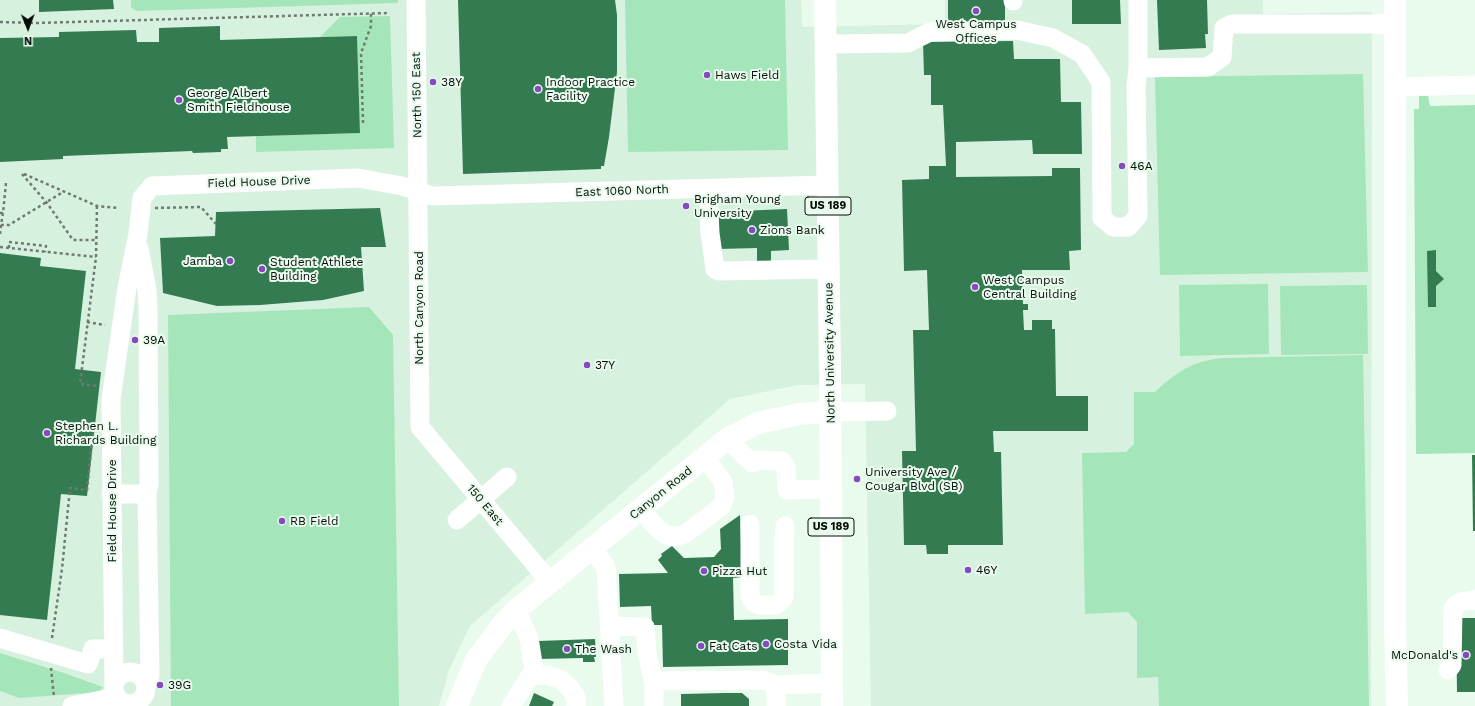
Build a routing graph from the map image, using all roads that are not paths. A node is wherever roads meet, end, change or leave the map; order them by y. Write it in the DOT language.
graph roads {
  1 [pos="416,0"];
  2 [pos="825,0"];
  3 [pos="1138,0"];
  4 [pos="1395,0"];
  5 [pos="1395,24"];
  6 [pos="826,44"];
  7 [pos="1138,68"];
  8 [pos="1475,85"];
  9 [pos="1395,87"];
  10 [pos="828,185"];
  11 [pos="708,189"];
  12 [pos="417,190"];
  13 [pos="138,234"];
  14 [pos="829,269"];
  15 [pos="127,288"];
  16 [pos="147,290"];
  17 [pos="887,411"];
  18 [pos="831,412"];
  19 [pos="420,427"];
  20 [pos="727,439"];
  21 [pos="705,457"];
  22 [pos="507,477"];
  23 [pos="831,489"];
  24 [pos="111,494"];
  25 [pos="147,494"];
  26 [pos="480,499"];
  27 [pos="642,508"];
  28 [pos="457,520"];
  29 [pos="750,524"];
  30 [pos="785,526"];
  31 [pos="592,548"];
  32 [pos="550,582"];
  33 [pos="1475,589"];
  34 [pos="1475,600"];
  35 [pos="1452,609"];
  36 [pos="516,610"];
  37 [pos="610,626"];
  38 [pos="0,638"];
  39 [pos="113,648"];
  40 [pos="1448,670"];
  41 [pos="535,676"];
  42 [pos="653,681"];
  43 [pos="832,683"];
  44 [pos="776,685"];
  45 [pos="146,695"];
  46 [pos="118,697"];
  47 [pos="72,706"];
  48 [pos="457,706"];
  49 [pos="511,706"];
  50 [pos="576,706"];
  51 [pos="614,706"];
  52 [pos="654,706"];
  53 [pos="776,706"];
  54 [pos="832,706"];
  55 [pos="1397,706"];
  1 -- 12 [label="street, North 150 East"];
  2 -- 6 [label="main road, North University Avenue / US 189"];
  3 -- 7 [label="street"];
  4 -- 5 [label="main road"];
  5 -- 7 [label="street"];
  5 -- 9 [label="main road"];
  6 -- 7 [label="street"];
  6 -- 10 [label="main road, North University Avenue / US 189"];
  8 -- 9 [label="street"];
  9 -- 55 [label="main road"];
  10 -- 11 [label="street, East 1060 North"];
  10 -- 14 [label="main road, North University Avenue / US 189"];
  11 -- 12 [label="street, East 1060 North"];
  11 -- 14 [label="street"];
  12 -- 13 [label="street, Field House Drive"];
  12 -- 19 [label="street, North Canyon Road"];
  13 -- 15 [label="street, Field House Drive"];
  13 -- 16 [label="street, Field House Drive"];
  14 -- 18 [label="main road, North University Avenue / US 189"];
  15 -- 16 [label="street"];
  15 -- 24 [label="street, Field House Drive"];
  16 -- 25 [label="street, Field House Drive"];
  17 -- 18 [label="street, Canyon Road"];
  18 -- 20 [label="main road, Canyon Road"];
  18 -- 23 [label="main road, North University Avenue / US 189"];
  19 -- 26 [label="street, 150 East"];
  20 -- 21 [label="main road, Canyon Road"];
  20 -- 23 [label="street"];
  21 -- 27 [label="main road, Canyon Road"];
  21 -- 27 [label="street"];
  22 -- 26 [label="street"];
  23 -- 43 [label="main road, North University Avenue / US 189"];
  24 -- 25 [label="street"];
  24 -- 39 [label="street, Field House Drive"];
  25 -- 45 [label="street, Field House Drive"];
  26 -- 28 [label="street"];
  26 -- 32 [label="street, 150 East"];
  27 -- 31 [label="main road, Canyon Road"];
  29 -- 30 [label="street"];
  31 -- 32 [label="main road, Canyon Road"];
  31 -- 37 [label="street"];
  32 -- 36 [label="main road, Canyon Road"];
  33 -- 35 [label="street"];
  34 -- 35 [label="street"];
  35 -- 40 [label="street"];
  36 -- 41 [label="street"];
  36 -- 48 [label="main road, Canyon Road"];
  37 -- 42 [label="street"];
  37 -- 51 [label="street"];
  38 -- 39 [label="street"];
  39 -- 46 [label="street, Field House Drive"];
  41 -- 49 [label="street"];
  41 -- 50 [label="street"];
  42 -- 44 [label="street"];
  42 -- 52 [label="street"];
  43 -- 44 [label="street"];
  43 -- 54 [label="main road, North University Avenue / US 189"];
  44 -- 53 [label="street"];
  45 -- 46 [label="street"];
  45 -- 46 [label="street"];
  46 -- 47 [label="street"];
}
